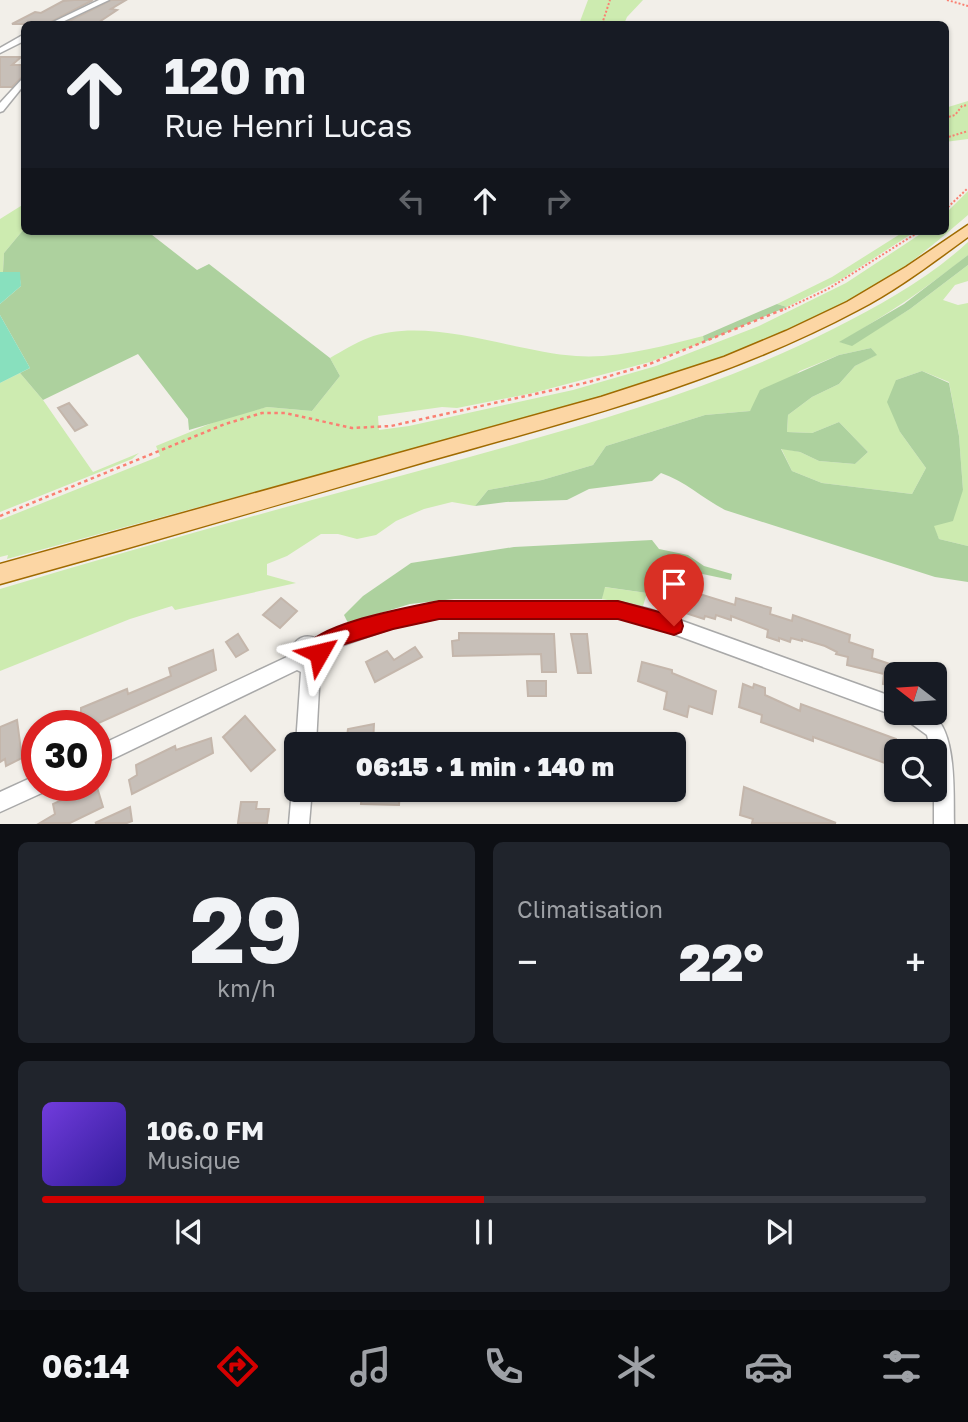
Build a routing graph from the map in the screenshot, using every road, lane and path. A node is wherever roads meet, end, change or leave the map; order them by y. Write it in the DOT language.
graph roads {
  1 [pos="105,0"];
  2 [pos="610,0"];
  3 [pos="947,0"];
  4 [pos="968,6"];
  5 [pos="60,21"];
  6 [pos="603,21"];
  7 [pos="21,40"];
  8 [pos="2,49"];
  9 [pos="21,49"];
  10 [pos="21,84"];
  11 [pos="968,105"];
  12 [pos="0,109"];
  13 [pos="949,117"];
  14 [pos="968,131"];
  15 [pos="949,137"];
  16 [pos="968,188"];
  17 [pos="949,207"];
  18 [pos="968,230"];
  19 [pos="914,235"];
  20 [pos="0,516"];
  21 [pos="0,574"];
  22 [pos="309,657"];
  23 [pos="884,702"];
  24 [pos="929,725"];
  25 [pos="306,732"];
  26 [pos="112,749"];
  27 [pos="21,792"];
  28 [pos="0,802"];
  29 [pos="301,802"];
  30 [pos="299,824"];
  31 [pos="944,824"];
  1 -- 5 [label="street"];
  2 -- 6 [label="path"];
  3 -- 4 [label="path"];
  7 -- 8 [label="street"];
  8 -- 9 [label="street"];
  10 -- 12 [label="street"];
  11 -- 13 [label="path"];
  14 -- 15 [label="path"];
  16 -- 17 [label="path"];
  18 -- 21 [label="main road"];
  19 -- 20 [label="path"];
  22 -- 23 [label="street"];
  22 -- 25 [label="street"];
  22 -- 26 [label="street"];
  24 -- 31 [label="street"];
  27 -- 28 [label="street"];
  29 -- 30 [label="street"];
}
